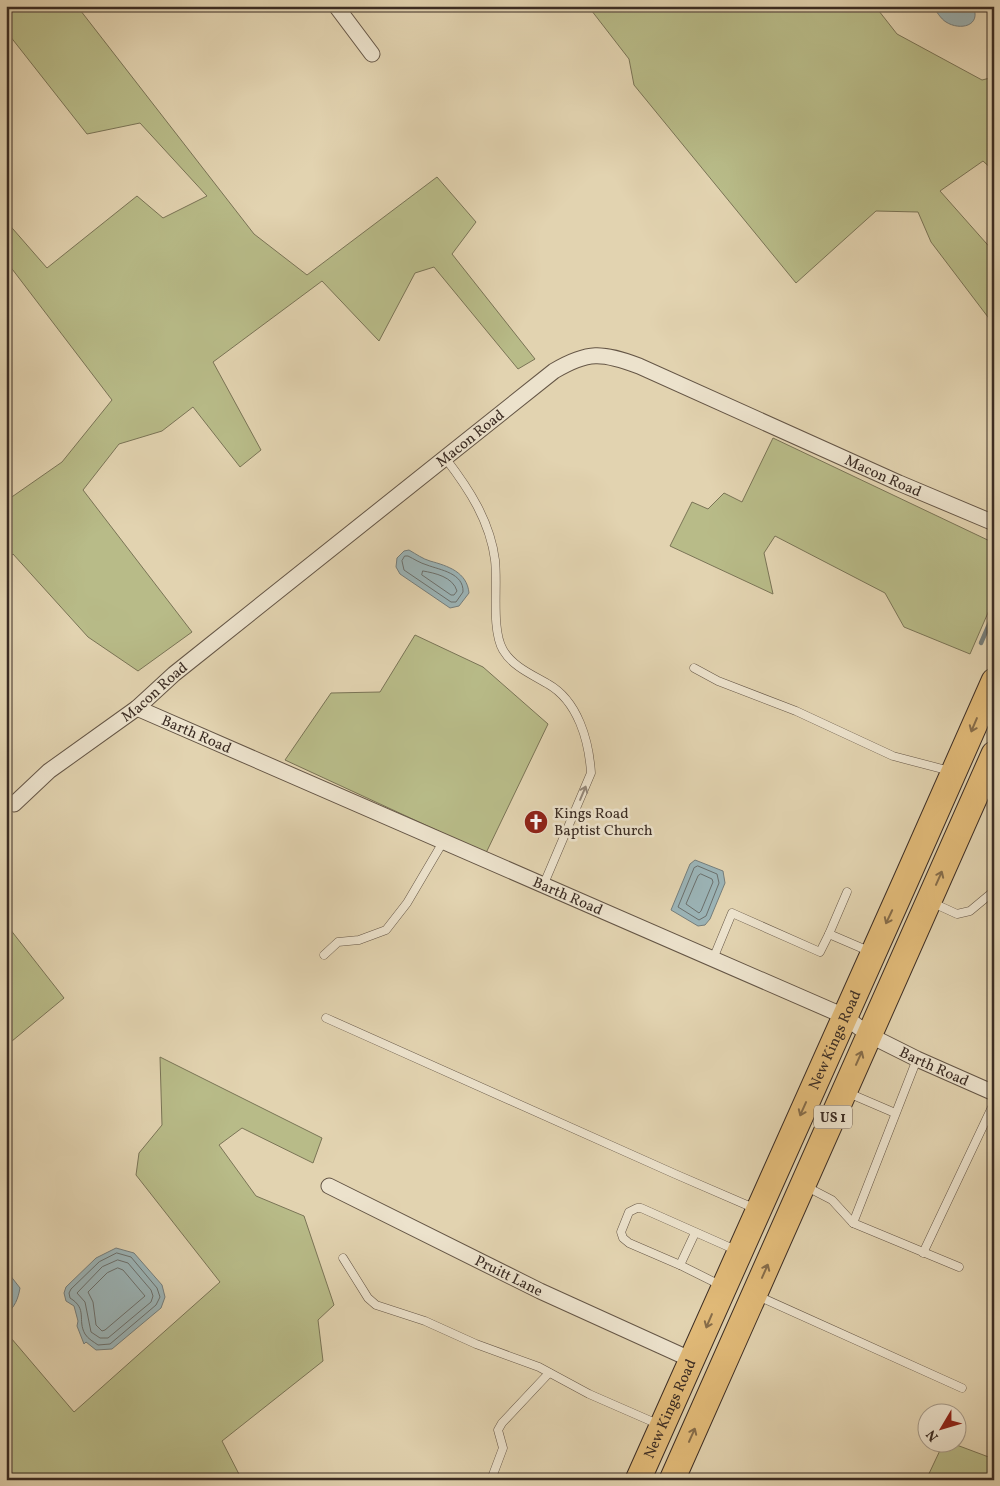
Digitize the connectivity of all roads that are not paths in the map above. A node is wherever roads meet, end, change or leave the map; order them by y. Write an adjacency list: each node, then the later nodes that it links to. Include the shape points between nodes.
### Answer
1 (336, 6): 2 (street)
2 (372, 54)
3 (446, 459): 4 (street, Macon Road, via 554,371 591,355 604,355 639,366); 7 (street, Macon Road, via 174,674); 12 (lane, one-way to 3, via 592,773 586,739 565,698 551,685 512,661 504,651 498,637 495,560 490,536 468,487)
4 (994, 523)
5 (694, 668): 9 (lane, via 893,756)
6 (994, 680): 9 (highway, New Kings Road / US 1, one-way to 9)
7 (137, 708): 10 (street, Macon Road, via 49,771); 11 (street, Barth Road)
8 (994, 754): 15 (highway, New Kings Road / US 1, one-way to 8)
9 (954, 772): 17 (highway, New Kings Road / US 1, one-way to 17)
10 (14, 804)
11 (443, 842): 12 (street, Barth Road); 18 (lane, via 407,903 386,930 359,940 338,942)
12 (543, 886): 19 (street, Barth Road)
13 (994, 891): 15 (lane, via 970,911 958,914)
14 (847, 892): 16 (lane)
15 (929, 901): 22 (highway, New Kings Road / US 1)
16 (829, 934): 17 (lane); 19 (lane, via 820,952 732,913)
17 (872, 952): 20 (highway, New Kings Road / US 1)
18 (324, 955)
19 (713, 959): 20 (street, Barth Road)
20 (844, 1016): 22 (street, Barth Road); 30 (highway, New Kings Road / US 1, one-way to 30)
21 (326, 1018): 30 (lane)
22 (869, 1035): 23 (street, Barth Road); 24 (highway, New Kings Road / US 1, one-way to 22)
23 (917, 1059): 25 (street, Barth Road); 27 (lane)
24 (844, 1091): 27 (lane); 29 (highway, New Kings Road / US 1)
25 (994, 1093)
26 (994, 1103): 34 (lane)
27 (896, 1113): 31 (lane)
28 (329, 1186): 40 (street, Pruitt Lane, via 540,1291)
29 (802, 1186): 31 (lane, via 832,1200); 39 (highway, New Kings Road / US 1, one-way to 29)
30 (758, 1209): 33 (highway, New Kings Road / US 1)
31 (853, 1224): 34 (lane)
32 (695, 1233): 33 (lane); 36 (lane); 36 (lane, via 641,1208 629,1212 621,1232 623,1238)
33 (739, 1251): 38 (highway, New Kings Road / US 1)
34 (923, 1253): 37 (lane)
35 (343, 1258): 41 (lane, via 368,1298 376,1305 425,1320)
36 (680, 1265): 38 (lane)
37 (959, 1267)
38 (724, 1287): 40 (highway, New Kings Road / US 1, one-way to 40)
39 (754, 1294): 42 (lane); 46 (highway, New Kings Road / US 1, one-way to 39)
40 (692, 1360): 43 (highway, New Kings Road / US 1)
41 (550, 1373): 43 (lane); 44 (lane, via 498,1430 503,1448)
42 (962, 1388)
43 (662, 1426): 45 (highway, New Kings Road / US 1)
44 (491, 1480)
45 (638, 1480)
46 (672, 1480)

